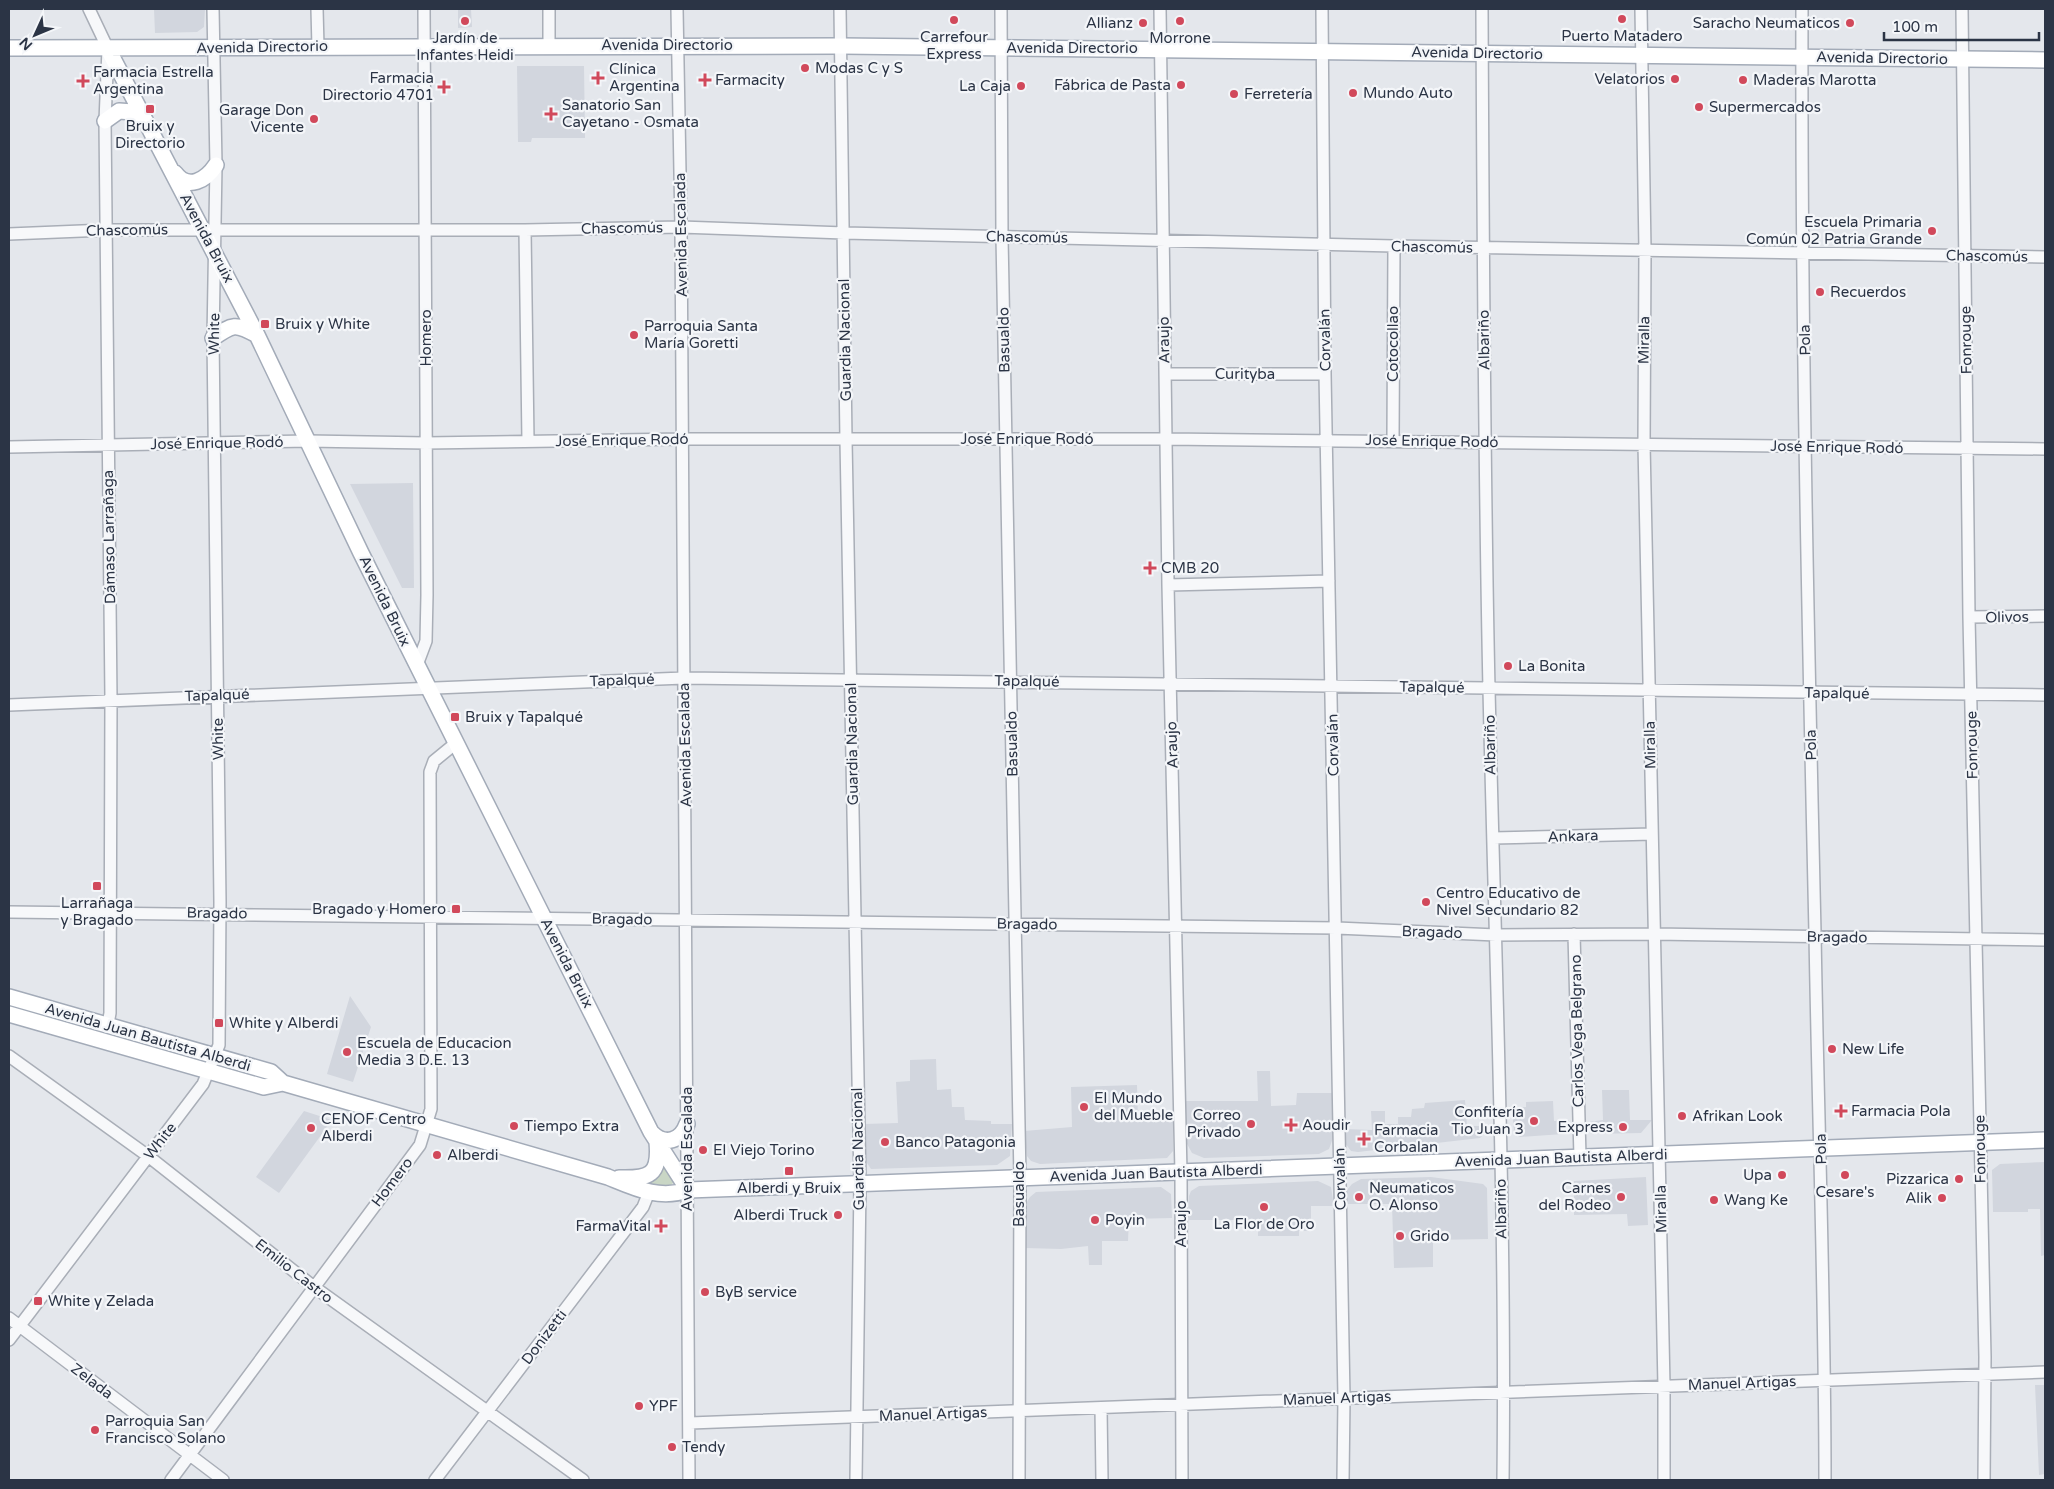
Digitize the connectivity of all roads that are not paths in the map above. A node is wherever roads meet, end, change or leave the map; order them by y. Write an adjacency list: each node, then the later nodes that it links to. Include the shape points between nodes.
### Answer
1 (89, 9): 22 (street, Avenida Bruix)
2 (213, 9): 23 (street)
3 (317, 9): 19 (street)
4 (424, 9): 16 (street, Homero)
5 (549, 9): 15 (street)
6 (678, 9): 17 (street, Avenida Escalada)
7 (840, 9): 18 (street, Guardia Nacional)
8 (1001, 9): 21 (street, Basualdo)
9 (1160, 9): 24 (street, Araujo)
10 (1322, 9): 25 (street, Corvalán)
11 (1482, 9): 26 (street, Albariño)
12 (1641, 9): 27 (street, Miralla)
13 (1802, 9): 28 (street, Pola)
14 (1962, 9): 29 (street, Fonrouge)
15 (549, 45): 16 (main road, Avenida Directorio); 17 (main road, Avenida Directorio)
16 (424, 46): 19 (main road, Avenida Directorio); 36 (street, Homero)
17 (678, 46): 18 (main road, Avenida Directorio); 35 (street, Avenida Escalada)
18 (841, 46): 21 (main road, Avenida Directorio); 40 (street, Guardia Nacional)
19 (318, 47): 23 (main road, Avenida Directorio)
20 (9, 48): 22 (main road, Avenida Directorio)
21 (1001, 48): 24 (main road, Avenida Directorio); 42 (street, Basualdo)
22 (108, 49): 23 (main road, Avenida Directorio); 31 (main road, Avenida Bruix); 32 (street, Dámaso Larrañaga)
23 (214, 49): 33 (street)
24 (1161, 49): 25 (main road, Avenida Directorio); 43 (street, Araujo)
25 (1322, 50): 26 (main road, Avenida Directorio); 44 (street, Corvalán)
26 (1482, 53): 27 (main road, Avenida Directorio); 46 (street, Albariño)
27 (1642, 55): 28 (main road, Avenida Directorio); 47 (street, Miralla)
28 (1802, 57): 29 (main road, Avenida Directorio); 49 (street, Pola)
29 (1962, 59): 30 (main road, Avenida Directorio); 50 (street, Fonrouge)
30 (2045, 60)
31 (143, 118): 32 (main road, via 133,112 119,111); 34 (main road, Avenida Bruix)
32 (105, 121): 37 (street, Dámaso Larrañaga)
33 (216, 166): 34 (main road, via 210,175 195,183 178,178); 38 (street)
34 (171, 168): 38 (main road, Avenida Bruix)
35 (681, 227): 39 (street, Chascomús); 40 (street, Chascomús); 56 (street, Avenida Escalada)
36 (425, 228): 38 (street, Chascomús); 39 (street, Chascomús); 65 (street, Homero)
37 (106, 230): 38 (street, Chascomús); 41 (street, Chascomús); 68 (street, Dámaso Larrañaga)
38 (210, 230): 48 (main road, Avenida Bruix)
39 (526, 230): 63 (street)
40 (844, 233): 42 (street, Chascomús); 60 (street, Guardia Nacional)
41 (9, 234)
42 (1002, 237): 43 (street, Chascomús); 57 (street, Basualdo)
43 (1162, 241): 44 (street, Chascomús); 54 (street, Araujo)
44 (1323, 244): 45 (street, Chascomús); 55 (street, Corvalán)
45 (1394, 246): 46 (street, Chascomús); 62 (street, Cotocollao)
46 (1482, 247): 47 (street, Chascomús); 64 (street, Albariño)
47 (1645, 250): 49 (street, Chascomús); 67 (street, Miralla)
48 (215, 252): 52 (main road, Avenida Bruix); 53 (street, White)
49 (1803, 252): 50 (street, Chascomús); 70 (street, Pola)
50 (1964, 256): 51 (street, Chascomús); 71 (street, Fonrouge)
51 (2045, 257)
52 (257, 334): 53 (main road, via 237,326 228,327); 59 (main road, Avenida Bruix)
53 (213, 338): 66 (street, White)
54 (1165, 374): 55 (street, Curityba); 58 (street, Araujo)
55 (1325, 374): 61 (street, Corvalán)
56 (682, 439): 60 (street, José Enrique Rodó); 63 (street, José Enrique Rodó); 78 (street, Avenida Escalada)
57 (1007, 439): 58 (street, José Enrique Rodó); 60 (street, José Enrique Rodó); 80 (street, Basualdo)
58 (1167, 439): 61 (street, José Enrique Rodó); 74 (street, Araujo)
59 (308, 440): 65 (street, José Enrique Rodó); 66 (street, José Enrique Rodó); 77 (main road, Avenida Bruix)
60 (846, 440): 79 (street, Guardia Nacional)
61 (1326, 440): 62 (street, José Enrique Rodó); 73 (street, Corvalán)
62 (1393, 441): 64 (street, José Enrique Rodó)
63 (528, 442): 65 (street, José Enrique Rodó)
64 (1485, 442): 67 (street, José Enrique Rodó); 84 (street, Albariño)
65 (426, 443): 77 (street, Homero, via 426,641)
66 (214, 444): 68 (street, José Enrique Rodó); 89 (street, White)
67 (1644, 444): 70 (street, José Enrique Rodó); 85 (street, Miralla)
68 (108, 445): 69 (street, José Enrique Rodó); 90 (street, Dámaso Larrañaga)
69 (9, 446)
70 (1806, 447): 71 (street, José Enrique Rodó); 86 (street, Pola)
71 (1967, 448): 72 (street, José Enrique Rodó); 76 (street, Fonrouge)
72 (2045, 450)
73 (1329, 581): 74 (street); 82 (street, Corvalán)
74 (1168, 585): 81 (street, Araujo)
75 (2045, 616): 76 (street, Olivos)
76 (1969, 618): 87 (street, Fonrouge)
77 (417, 665): 83 (main road, Avenida Bruix)
78 (684, 678): 79 (street, Tapalqué); 83 (street, Tapalqué); 100 (street, Avenida Escalada)
79 (851, 680): 80 (street, Tapalqué); 101 (street, Guardia Nacional)
80 (1011, 680): 81 (street, Tapalqué); 102 (street, Basualdo)
81 (1170, 683): 82 (street, Tapalqué); 103 (street, Araujo)
82 (1331, 685): 84 (street, Tapalqué); 104 (street, Corvalán)
83 (428, 688): 89 (street, Tapalqué); 92 (main road, Avenida Bruix)
84 (1489, 688): 85 (street, Tapalqué); 94 (street, Albariño)
85 (1649, 691): 86 (street, Tapalqué); 93 (street, Miralla)
86 (1810, 693): 87 (street, Tapalqué); 108 (street, Pola)
87 (1971, 695): 88 (street, Tapalqué); 109 (street, Fonrouge)
88 (2045, 695)
89 (218, 696): 90 (street, Tapalqué); 97 (street, White)
90 (111, 699): 91 (street, Tapalqué); 96 (street, Dámaso Larrañaga)
91 (9, 704)
92 (456, 743): 98 (street, Homero, via 434,761 430,772); 99 (main road, Avenida Bruix)
93 (1652, 834): 94 (street, Ankara); 106 (street, Miralla)
94 (1493, 838): 107 (street, Albariño)
95 (9, 912): 96 (street, Bragado)
96 (110, 912): 97 (street, Bragado); 113 (street, Dámaso Larrañaga)
97 (220, 914): 98 (street, Bragado); 115 (street, White, via 219,1045)
98 (431, 915): 99 (street, Bragado); 119 (street, Homero, via 431,1109)
99 (544, 917): 100 (street, Bragado); 120 (main road, Avenida Bruix)
100 (686, 920): 101 (street, Bragado); 118 (street, Avenida Escalada)
101 (854, 923): 102 (street, Bragado); 132 (street, Guardia Nacional)
102 (1016, 924): 103 (street, Bragado); 131 (street, Basualdo)
103 (1177, 927): 104 (street, Bragado); 129 (street, Araujo)
104 (1336, 928): 107 (street, Bragado); 128 (street, Corvalán)
105 (1574, 934): 106 (street, Bragado); 107 (street, Bragado); 126 (street, Carlos Vega Belgrano)
106 (1655, 934): 108 (street, Bragado); 124 (street, Miralla)
107 (1496, 935): 127 (street, Albariño)
108 (1815, 937): 109 (street, Bragado); 123 (street, Pola)
109 (1976, 939): 110 (street, Bragado); 122 (street, Fonrouge)
110 (2045, 940)
111 (9, 997): 113 (main road, Avenida Juan Bautista Alberdi)
112 (9, 1014): 116 (main road, Avenida Juan Bautista Alberdi)
113 (108, 1024): 115 (main road, Avenida Juan Bautista Alberdi)
114 (9, 1056): 125 (street, Emilio Castro)
115 (214, 1056): 116 (street, White); 117 (main road, Avenida Juan Bautista Alberdi, via 271,1072)
116 (208, 1072): 117 (main road, Avenida Juan Bautista Alberdi, via 264,1087); 125 (street, White, via 203,1084)
117 (284, 1084): 119 (main road, Avenida Juan Bautista Alberdi)
118 (688, 1124): 120 (main road, via 679,1138 664,1141); 133 (street, Avenida Escalada)
119 (428, 1125): 130 (main road, Avenida Juan Bautista Alberdi); 135 (street, Homero, via 420,1145)
120 (654, 1137): 130 (main road, via 658,1162 650,1175); 133 (main road, Avenida Bruix)
121 (2045, 1140): 122 (main road, Avenida Juan Bautista Alberdi)
122 (1980, 1142): 123 (main road, Avenida Juan Bautista Alberdi); 140 (street, Fonrouge)
123 (1821, 1149): 124 (main road, Avenida Juan Bautista Alberdi); 141 (street, Pola)
124 (1660, 1155): 126 (main road, Avenida Juan Bautista Alberdi); 142 (street, Miralla)
125 (148, 1156): 135 (street, Emilio Castro); 137 (street, White)
126 (1580, 1157): 127 (main road, Avenida Juan Bautista Alberdi)
127 (1500, 1161): 128 (main road, Avenida Juan Bautista Alberdi); 143 (street, Albariño)
128 (1340, 1166): 129 (main road, Avenida Juan Bautista Alberdi); 144 (street, Corvalán)
129 (1181, 1172): 131 (main road, Avenida Juan Bautista Alberdi); 145 (street, Araujo)
130 (608, 1177): 134 (main road, Avenida Juan Bautista Alberdi)
131 (1020, 1178): 132 (main road, Avenida Juan Bautista Alberdi); 147 (street, Basualdo)
132 (860, 1184): 133 (main road, Avenida Juan Bautista Alberdi); 149 (street, Guardia Nacional)
133 (688, 1190): 134 (main road, Avenida Juan Bautista Alberdi, via 671,1195); 150 (street, Avenida Escalada)
134 (649, 1192): 148 (street, Donizetti, via 643,1207)
135 (314, 1287): 148 (street, Emilio Castro); 151 (street, Homero)
136 (9, 1318): 137 (street, Zelada)
137 (19, 1326): 138 (street, White); 151 (street, Zelada)
138 (9, 1340)
139 (2045, 1372): 140 (street, Manuel Artigas)
140 (1985, 1375): 141 (street, Manuel Artigas); 165 (street, Fonrouge)
141 (1825, 1380): 142 (street, Manuel Artigas); 164 (street, Pola)
142 (1664, 1386): 143 (street, Manuel Artigas); 163 (street, Miralla)
143 (1504, 1392): 144 (street, Manuel Artigas); 162 (street, Albariño)
144 (1344, 1398): 145 (street, Manuel Artigas); 161 (street, Corvalán)
145 (1183, 1404): 146 (street, Manuel Artigas); 160 (street, Araujo)
146 (1101, 1408): 147 (street, Manuel Artigas); 159 (street)
147 (1019, 1410): 149 (street, Manuel Artigas); 158 (street, Basualdo)
148 (487, 1411): 155 (street, Donizetti); 156 (street, Emilio Castro)
149 (857, 1417): 150 (street, Manuel Artigas); 157 (street, Guardia Nacional)
150 (690, 1423): 152 (street, Avenida Escalada)
151 (190, 1456): 153 (street, Homero); 154 (street, Zelada)
152 (688, 1478)
153 (171, 1480)
154 (223, 1480)
155 (435, 1480)
156 (584, 1480)
157 (856, 1480)
158 (1019, 1480)
159 (1102, 1480)
160 (1182, 1480)
161 (1343, 1480)
162 (1503, 1480)
163 (1664, 1480)
164 (1824, 1480)
165 (1984, 1480)

